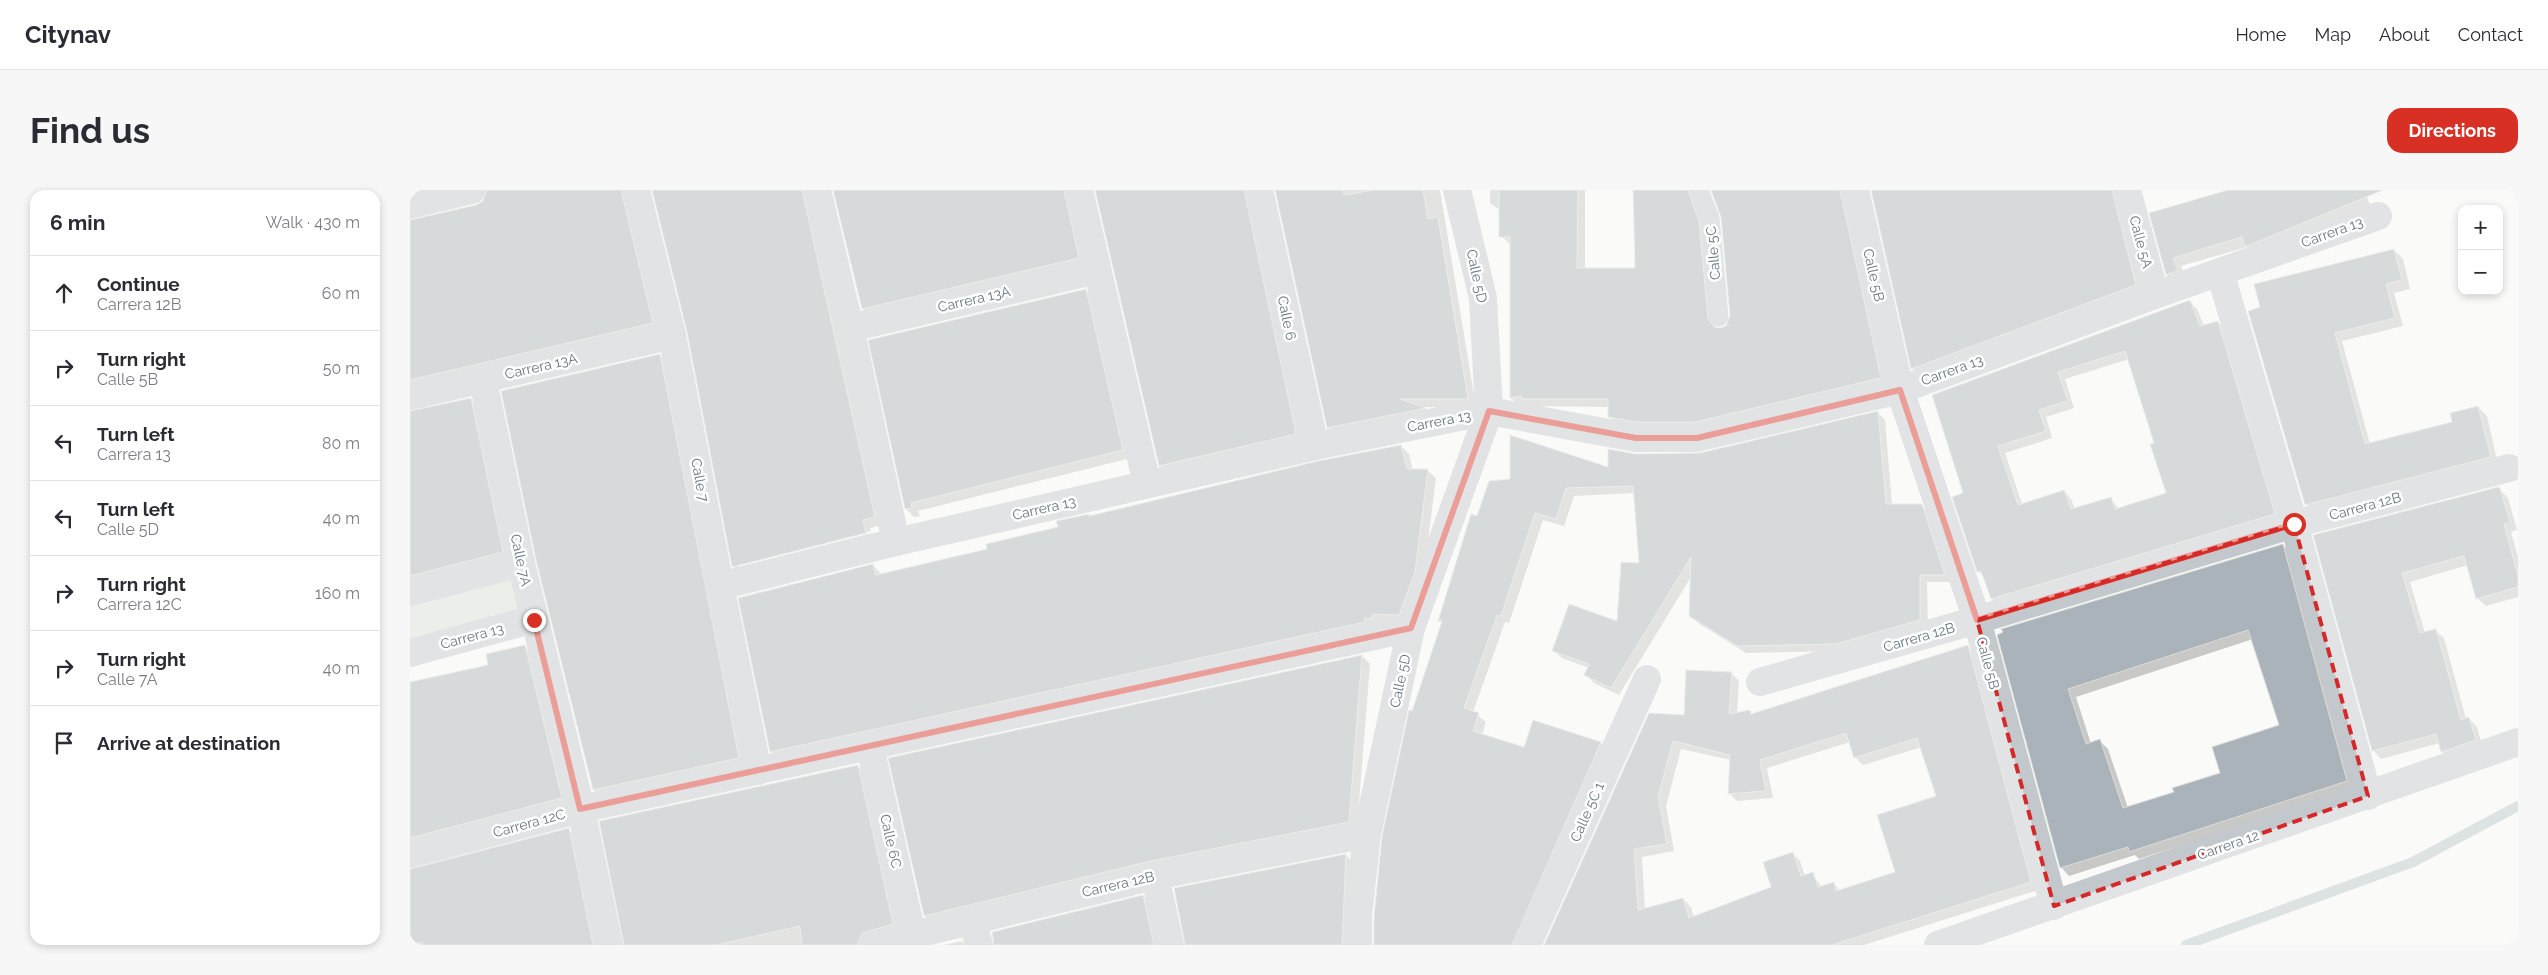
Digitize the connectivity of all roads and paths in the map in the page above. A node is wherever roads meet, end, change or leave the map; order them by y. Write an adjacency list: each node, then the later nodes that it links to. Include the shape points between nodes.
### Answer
1 (472, 190): 10 (street)
2 (636, 190): 18 (street, Calle 7)
3 (817, 190): 17 (street)
4 (1078, 190): 13 (street)
5 (1259, 190): 23 (street, Calle 6)
6 (1458, 190): 22 (street, Calle 5D, via 1483,298)
7 (1699, 190): 16 (lane, Calle 5C, via 1710,218)
8 (1855, 190): 20 (street, Calle 5B)
9 (2127, 190): 15 (street, Calle 5A)
10 (445, 193): 11 (street)
11 (410, 205)
12 (2378, 216): 14 (street, Carrera 13)
13 (1097, 270): 17 (street, Carrera 13A); 25 (street)
14 (2220, 272): 15 (street, Carrera 13); 26 (street)
15 (2154, 295): 20 (street, Carrera 13)
16 (1719, 317)
17 (850, 328): 27 (street)
18 (672, 335): 19 (street, Carrera 13A); 29 (street, Calle 7)
19 (483, 380): 21 (street, Carrera 13A); 28 (street, Calle 7A)
20 (1900, 390): 22 (street, Carrera 13, via 1697,438 1636,438); 32 (street, Calle 5B)
21 (410, 396)
22 (1489, 411): 23 (street, Carrera 13); 33 (street, Calle 5D)
23 (1315, 446): 25 (street, Carrera 13)
24 (2510, 468): 26 (street, Carrera 12B)
25 (1147, 484): 27 (street, Carrera 13)
26 (2294, 524): 32 (street, Carrera 12B); 40 (street)
27 (896, 542): 29 (street, Carrera 13)
28 (521, 563): 30 (street); 31 (street, Calle 7A)
29 (720, 586): 39 (street, Calle 7)
30 (410, 592)
31 (534, 620): 34 (street, Carrera 13); 41 (street, Calle 7A)
32 (1977, 620): 36 (street, Carrera 12B); 45 (street, Calle 5B)
33 (1411, 628): 38 (street, Carrera 12C); 42 (street, Calle 5D)
34 (410, 653)
35 (1646, 680): 53 (street, Calle 5C 1)
36 (1760, 682)
37 (2518, 742): 40 (street, Carrera 12)
38 (870, 747): 39 (street, Carrera 12C); 47 (street, Calle 6C)
39 (758, 771): 41 (street, Carrera 12C)
40 (2368, 796): 45 (street, Carrera 12)
41 (580, 809): 43 (street, Carrera 12C); 48 (street, Calle 7A)
42 (1367, 834): 44 (street, Carrera 12B); 52 (street, Calle 5D)
43 (410, 854)
44 (1155, 876): 46 (street, Carrera 12B); 51 (street)
45 (2054, 906): 54 (street, Carrera 12)
46 (972, 919): 47 (street, Carrera 12B); 50 (street)
47 (912, 935): 49 (street, Carrera 12B)
48 (609, 945)
49 (872, 945)
50 (978, 945)
51 (1170, 945)
52 (1358, 945)
53 (1527, 945)
54 (1938, 945)

